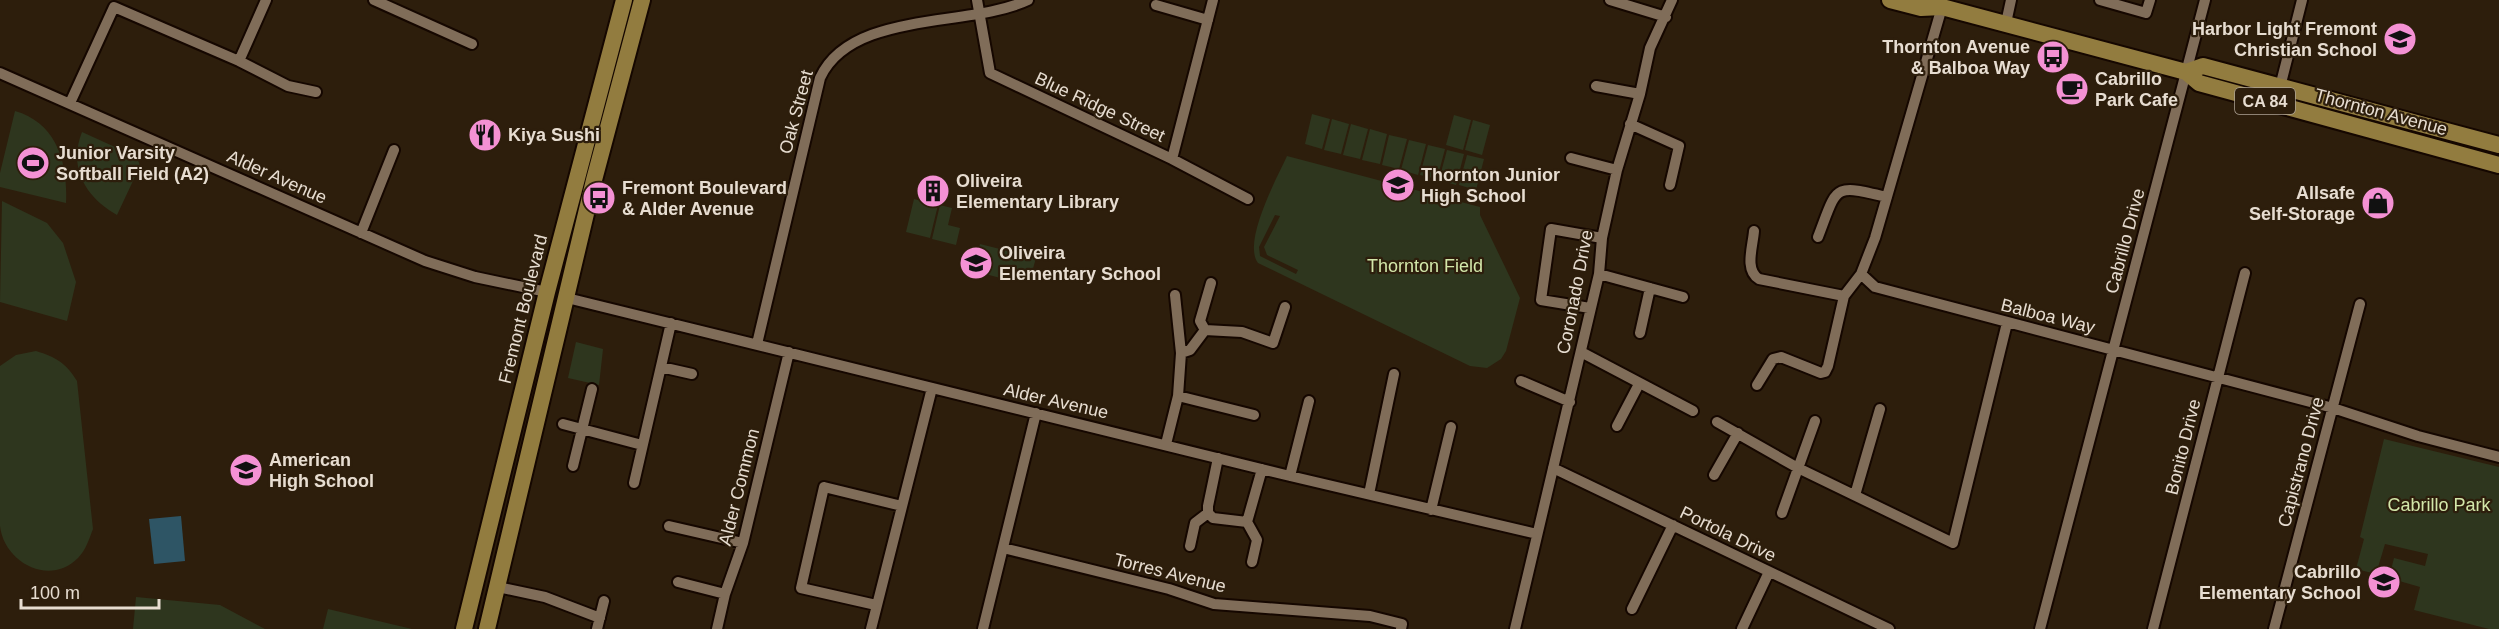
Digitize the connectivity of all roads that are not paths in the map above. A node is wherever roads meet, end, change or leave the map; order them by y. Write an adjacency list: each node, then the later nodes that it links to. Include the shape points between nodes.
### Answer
1 (266, 0): 23 (street)
2 (374, 0): 22 (street)
3 (624, 0): 52 (main road, Fremont Boulevard)
4 (642, 0): 56 (main road)
5 (977, 0): 18 (street)
6 (1028, 0): 18 (street, Oak Street, via 1009,9)
7 (1213, 0): 20 (street)
8 (1610, 0): 19 (street)
9 (1672, 0): 19 (street, Coronado Drive)
10 (1890, 0): 16 (main road, Thornton Avenue / CA 84, via 1921,8)
11 (2011, 0): 21 (street)
12 (2100, 0): 13 (street, via 2146,13)
13 (2150, 0)
14 (2205, 0): 24 (street, Cabrillo Drive)
15 (2302, 0): 27 (street)
16 (1938, 4): 21 (main road, Thornton Avenue / CA 84); 41 (street)
17 (1156, 5): 20 (street)
18 (979, 14): 37 (street, Blue Ridge Street, via 990,72); 64 (street, Oak Street, via 893,28 834,55 826,64)
19 (1666, 17): 29 (street, Coronado Drive, via 1650,48)
20 (1208, 20): 37 (street)
21 (2006, 23): 24 (main road, Thornton Avenue / CA 84)
22 (472, 44)
23 (239, 61): 28 (street, via 288,86); 30 (street, via 114,7)
24 (2186, 72): 27 (main road, Thornton Avenue / CA 84, via 2202,66); 33 (main road, Thornton Avenue / CA 84, via 2199,83); 65 (street, Cabrillo Drive)
25 (0, 73): 30 (street, Alder Avenue)
26 (1596, 87): 29 (street)
27 (2280, 87): 32 (main road, Thornton Avenue / CA 84)
28 (316, 92)
29 (1640, 94): 31 (street, Coronado Drive)
30 (70, 103): 44 (street, Alder Avenue)
31 (1630, 124): 39 (street, Coronado Drive); 40 (street, via 1679,146)
32 (2455, 134): 33 (main road, via 2450,140); 34 (main road, Thornton Avenue / CA 84)
33 (2427, 145): 38 (main road, Thornton Avenue / CA 84)
34 (2499, 145)
35 (394, 150): 44 (street)
36 (1571, 158): 39 (street)
37 (1172, 159): 42 (street, Blue Ridge Street)
38 (2499, 165)
39 (1617, 170): 46 (street, Coronado Drive)
40 (1670, 185)
41 (1887, 197): 45 (street, via 1848,188 1840,191 1832,199); 49 (street)
42 (1248, 199)
43 (1755, 231): 54 (street, via 1750,269 1753,275)
44 (361, 233): 52 (street, Alder Avenue, via 441,267)
45 (1818, 237)
46 (1602, 238): 48 (street, Coronado Drive); 59 (street, via 1551,230 1541,300)
47 (2245, 273): 72 (street, Bonito Drive)
48 (1599, 274): 51 (street); 59 (street, Coronado Drive)
49 (1861, 274): 54 (street); 61 (street, Balboa Way, via 1875,287)
50 (1210, 283): 62 (street, via 1200,321)
51 (1650, 288): 55 (street); 63 (street)
52 (547, 292): 127 (main road, Fremont Boulevard)
53 (1175, 295): 68 (street)
54 (1844, 296): 75 (street, via 1825,372 1781,357 1773,359)
55 (1683, 297)
56 (567, 298): 60 (street, Alder Avenue); 120 (main road)
57 (2360, 304): 81 (street, Capistrano Drive)
58 (1284, 307): 62 (street, via 1273,343 1242,332)
59 (1590, 308): 67 (street, Coronado Drive)
60 (671, 323): 64 (street, Alder Avenue); 69 (street)
61 (2007, 323): 65 (street, Balboa Way); 105 (street, via 1953,543)
62 (1205, 330): 68 (street, via 1190,350)
63 (1640, 333)
64 (757, 344): 66 (street, Alder Avenue)
65 (2113, 349): 72 (street, Balboa Way); 135 (street, Cabrillo Drive)
66 (789, 352): 76 (street, Alder Avenue); 114 (street, Alder Common)
67 (1581, 352): 74 (street); 80 (street, Coronado Drive)
68 (1181, 353): 78 (street)
69 (661, 367): 70 (street); 94 (street)
70 (692, 374)
71 (1394, 374): 104 (street)
72 (2218, 378): 81 (street, Balboa Way); 136 (street, Bonito Drive)
73 (1521, 381): 80 (street)
74 (1639, 384): 83 (street); 89 (street)
75 (1757, 385)
76 (932, 388): 84 (street, Alder Avenue); 106 (street)
77 (592, 389): 91 (street)
78 (1178, 396): 85 (street); 93 (street)
79 (1309, 401): 102 (street)
80 (1570, 402): 98 (street, Coronado Drive)
81 (2333, 408): 95 (street, Balboa Way); 137 (street, Capistrano Drive)
82 (1880, 409): 105 (street)
83 (1693, 411)
84 (1036, 413): 93 (street, Alder Avenue); 116 (street)
85 (1254, 415)
86 (1815, 421): 99 (street)
87 (1717, 422): 92 (street)
88 (563, 424): 91 (street)
89 (1617, 426)
90 (1451, 427): 107 (street)
91 (582, 429): 94 (street); 97 (street)
92 (1738, 433): 99 (street); 101 (street)
93 (1166, 444): 96 (street, Alder Avenue)
94 (642, 445): 103 (street)
95 (2499, 457)
96 (1218, 458): 100 (street, Alder Avenue); 108 (street)
97 (573, 466)
98 (1553, 468): 111 (street, Portola Drive); 113 (street, Coronado Drive)
99 (1798, 468): 105 (street); 109 (street)
100 (1262, 469): 102 (street, Alder Avenue); 110 (street)
101 (1714, 475)
102 (1290, 476): 104 (street, Alder Avenue)
103 (633, 483)
104 (1369, 494): 107 (street, Alder Avenue)
105 (1855, 495)
106 (902, 506): 123 (street); 123 (street, via 824,487 801,588)
107 (1431, 510): 113 (street, Alder Avenue)
108 (1208, 513): 110 (street, via 1213,518); 115 (street, via 1195,523)
109 (1782, 513)
110 (1247, 522): 117 (street, via 1257,540)
111 (1673, 525): 118 (street, Portola Drive); 124 (street)
112 (669, 526): 114 (street)
113 (1537, 534): 132 (street, Coronado Drive)
114 (743, 543): 121 (street, Alder Common)
115 (1190, 546)
116 (1003, 548): 126 (street, Torres Avenue, via 1214,604 1370,616); 131 (street)
117 (1252, 562)
118 (1769, 572): 133 (street); 134 (street, Portola Drive)
119 (678, 582): 121 (street)
120 (498, 587): 125 (street, via 545,597); 128 (main road)
121 (725, 594): 129 (street, Alder Common)
122 (604, 601): 125 (street)
123 (876, 605): 130 (street)
124 (1632, 609)
125 (599, 623)
126 (1402, 627)
127 (464, 629)
128 (487, 629)
129 (717, 629)
130 (871, 629)
131 (983, 629)
132 (1515, 629)
133 (1742, 629)
134 (1888, 629)
135 (2040, 629)
136 (2153, 629)
137 (2274, 629)

